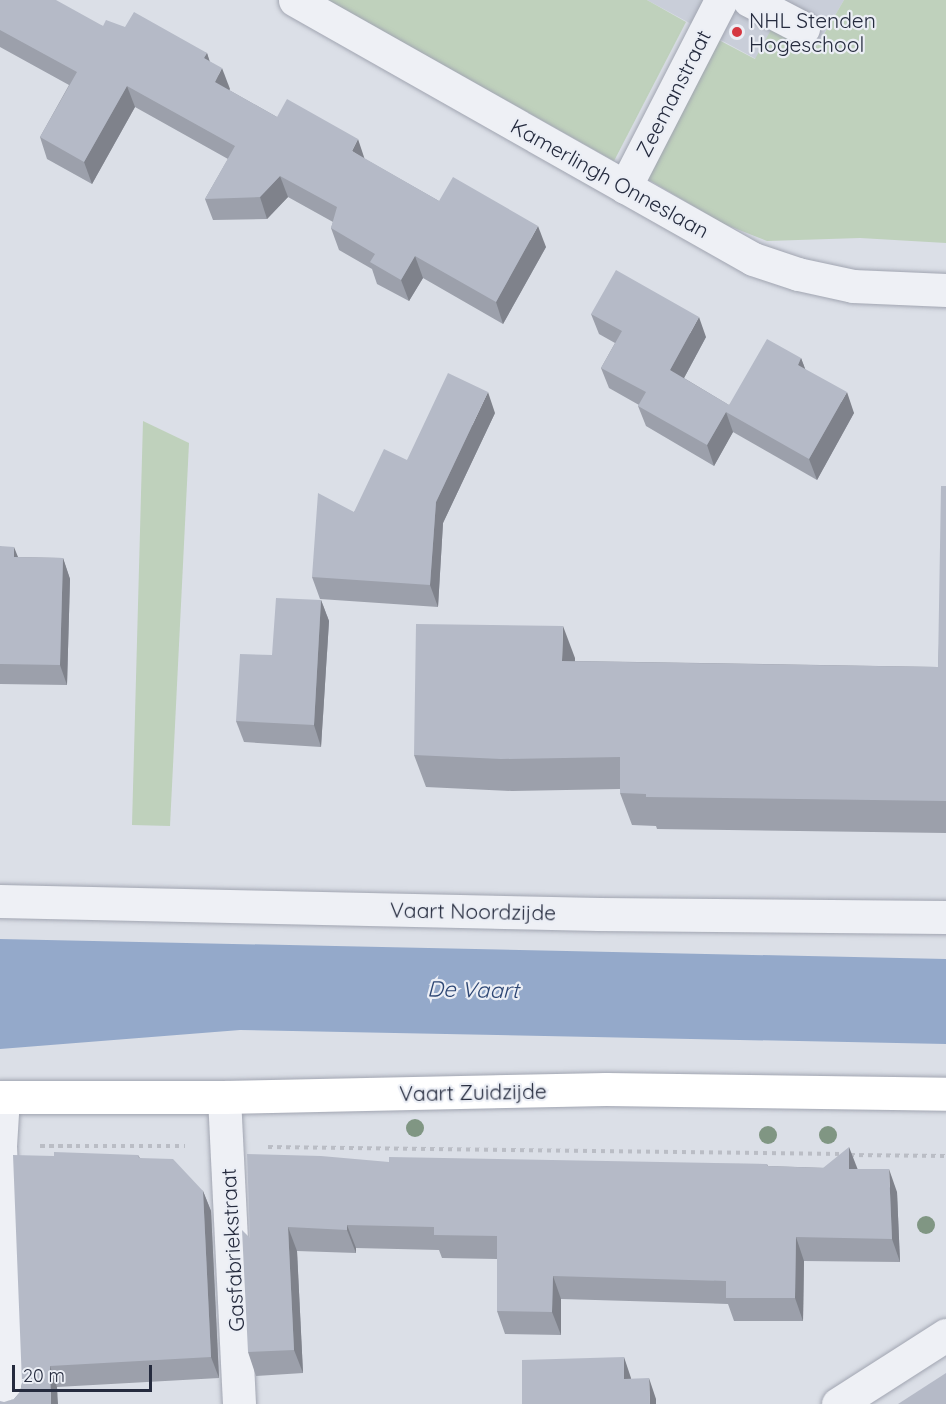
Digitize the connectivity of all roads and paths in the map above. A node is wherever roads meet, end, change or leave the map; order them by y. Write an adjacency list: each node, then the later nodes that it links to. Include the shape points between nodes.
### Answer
1 (295, 0): 5 (street, Kamerlingh Onneslaan)
2 (721, 0): 5 (street, Zeemanstraat)
3 (749, 0): 4 (street)
4 (803, 28)
5 (625, 187): 6 (street, Kamerlingh Onneslaan, via 753,259 798,274 853,286)
6 (946, 290)
7 (0, 902): 8 (street, Vaart Noordzijde)
8 (946, 918)
9 (946, 1094): 11 (main road, Vaart Zuidzijde, via 606,1089)
10 (1, 1097): 11 (main road, Vaart Zuidzijde); 12 (street)
11 (224, 1097): 13 (street, Gasfabriekstraat)
12 (0, 1146): 13 (path); 16 (street)
13 (228, 1147): 14 (path); 17 (street, Gasfabriekstraat)
14 (946, 1156)
15 (946, 1335): 18 (street)
16 (10, 1404)
17 (239, 1404)
18 (838, 1404)

